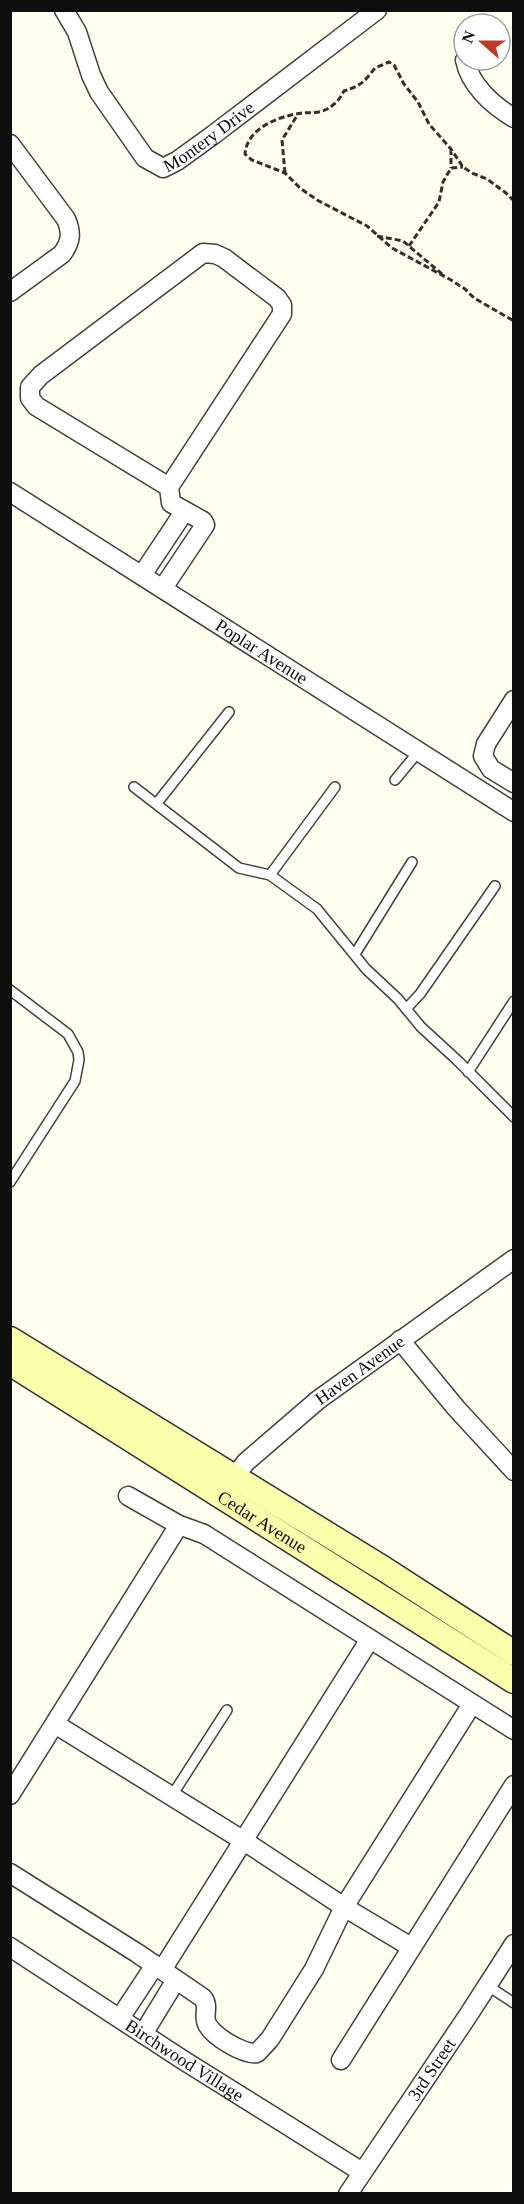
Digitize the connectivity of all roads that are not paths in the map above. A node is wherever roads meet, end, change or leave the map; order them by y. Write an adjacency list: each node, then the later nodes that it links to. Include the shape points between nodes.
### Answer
1 (64, 10): 2 (street, Montery Drive, via 77,32 99,92 145,158 163,168 204,142)
2 (377, 10)
3 (468, 72): 4 (street, via 490,99)
4 (513, 118)
5 (10, 144): 6 (street, via 66,219 71,233 62,254)
6 (10, 292)
7 (169, 488): 7 (street, via 282,314 277,298 224,258 211,253 203,253 30,387 30,398 36,406); 9 (street, via 171,503)
8 (10, 492): 10 (street, Poplar Avenue)
9 (184, 512): 10 (street); 11 (street, via 205,525)
10 (142, 575): 11 (street, Poplar Avenue)
11 (164, 588): 14 (street, Poplar Avenue)
12 (513, 700): 16 (street, via 486,744 483,756 491,769)
13 (229, 712): 19 (lane)
14 (419, 751): 15 (lane); 20 (street, Poplar Avenue)
15 (395, 780)
16 (513, 783)
17 (134, 787): 19 (lane)
18 (335, 787): 22 (lane)
19 (157, 803): 22 (lane, via 239,868)
20 (513, 812)
21 (412, 862): 24 (lane)
22 (270, 874): 24 (lane, via 317,909)
23 (495, 886): 27 (lane)
24 (355, 954): 27 (lane)
25 (10, 990): 30 (lane, via 68,1034 79,1060 75,1081)
26 (513, 1000): 28 (lane)
27 (406, 1009): 28 (lane)
28 (468, 1072): 29 (lane)
29 (513, 1117)
30 (10, 1182)
31 (513, 1259): 33 (street, Haven Avenue)
32 (10, 1339): 36 (main road, Cedar Avenue)
33 (400, 1340): 35 (street); 36 (street, Haven Avenue, via 286,1426)
34 (10, 1363): 38 (main road, Cedar Avenue)
35 (513, 1471)
36 (234, 1476): 38 (street, Haven Avenue); 41 (main road, Cedar Avenue)
37 (128, 1496): 39 (street)
38 (219, 1497): 42 (main road, Cedar Avenue)
39 (179, 1525): 40 (street, via 204,1534); 45 (street)
40 (370, 1639): 43 (street); 50 (street)
41 (513, 1653)
42 (513, 1681)
43 (472, 1704): 46 (street); 52 (street)
44 (227, 1710): 49 (lane)
45 (55, 1724): 48 (street); 49 (street)
46 (513, 1730)
47 (513, 1785): 55 (street)
48 (10, 1795)
49 (171, 1797): 50 (street)
50 (244, 1841): 52 (street); 56 (street)
51 (10, 1873): 56 (street)
52 (344, 1907): 55 (street); 56 (street, via 314,1969 270,2040 257,2053 245,2052 213,2031 206,2022 205,2000)
53 (513, 1944): 57 (street, 3rd Street)
54 (10, 1947): 59 (street, Birchwood Village)
55 (411, 1947): 61 (street)
56 (164, 1972): 59 (street); 60 (street)
57 (488, 1986): 58 (lane); 62 (street, 3rd Street)
58 (513, 2003)
59 (120, 2018): 60 (street, Birchwood Village)
60 (142, 2034): 62 (street, Birchwood Village)
61 (341, 2060)
62 (362, 2172): 63 (street, 3rd Street)
63 (348, 2193)

